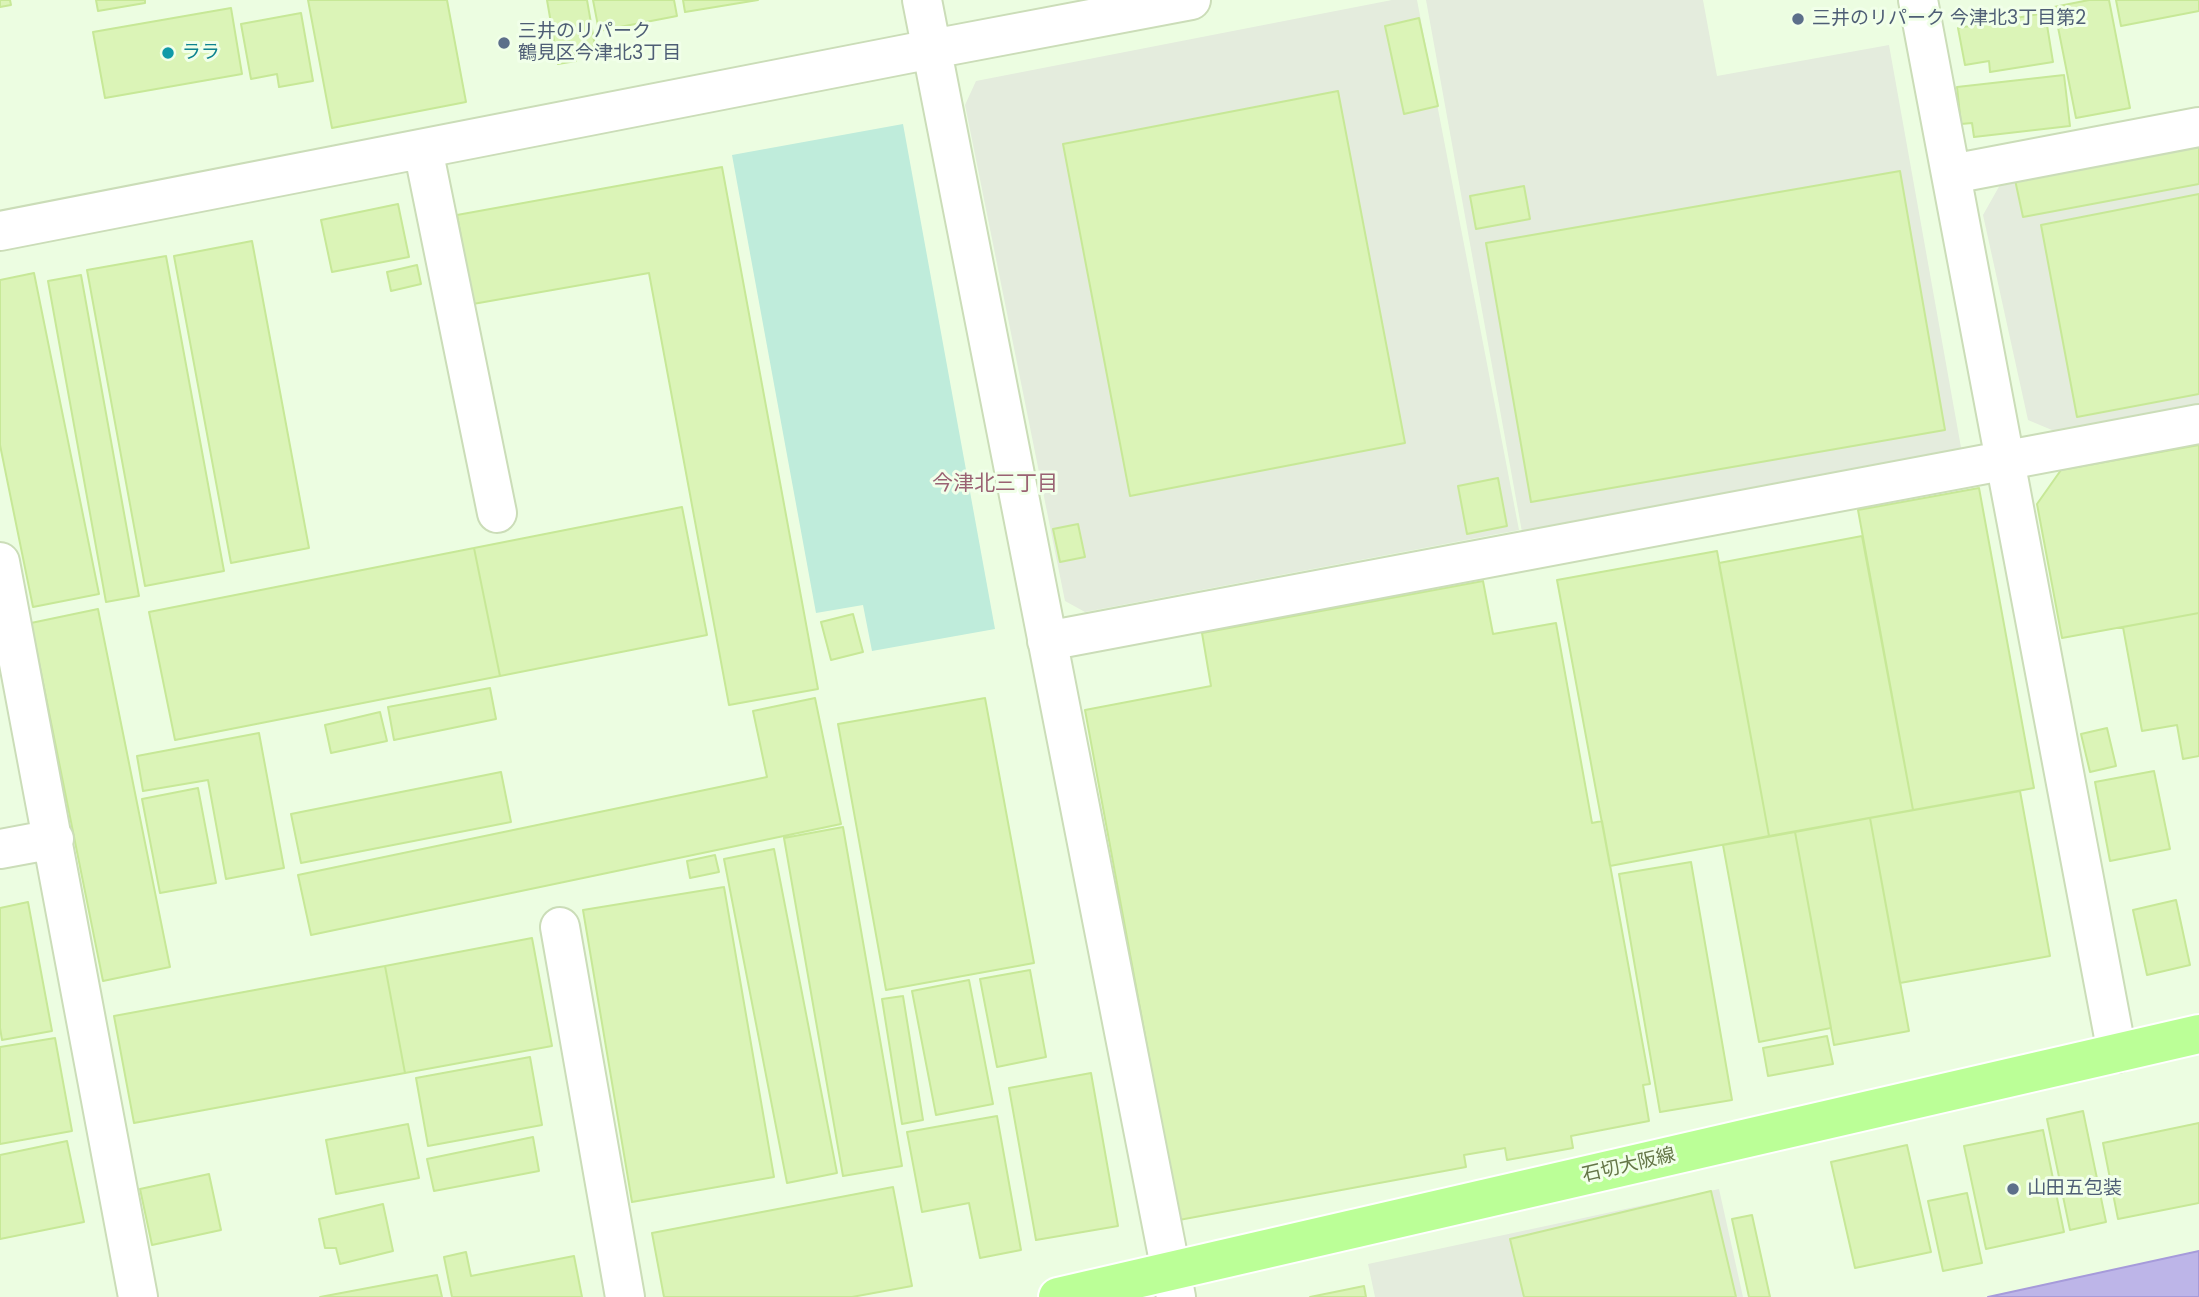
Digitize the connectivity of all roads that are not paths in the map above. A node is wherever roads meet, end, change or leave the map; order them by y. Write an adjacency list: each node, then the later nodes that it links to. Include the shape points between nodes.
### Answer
1 (922, 0): 4 (street)
2 (1191, 0): 4 (street)
3 (1918, 0): 7 (street)
4 (932, 48): 6 (street); 13 (street)
5 (2199, 127): 7 (street)
6 (423, 149): 8 (street); 11 (street)
7 (1952, 174): 10 (street)
8 (0, 232)
9 (2199, 424): 10 (street)
10 (2006, 461): 13 (street); 18 (street)
11 (496, 513)
12 (0, 562): 14 (street)
13 (1047, 642): 19 (street)
14 (54, 839): 15 (street); 20 (street)
15 (0, 849)
16 (560, 927): 21 (street)
17 (2199, 1034): 18 (main road, 石切大阪線)
18 (2117, 1053): 19 (main road, 石切大阪線)
19 (1172, 1284): 22 (main road, 石切大阪線)
20 (138, 1297)
21 (625, 1297)
22 (1058, 1297)

